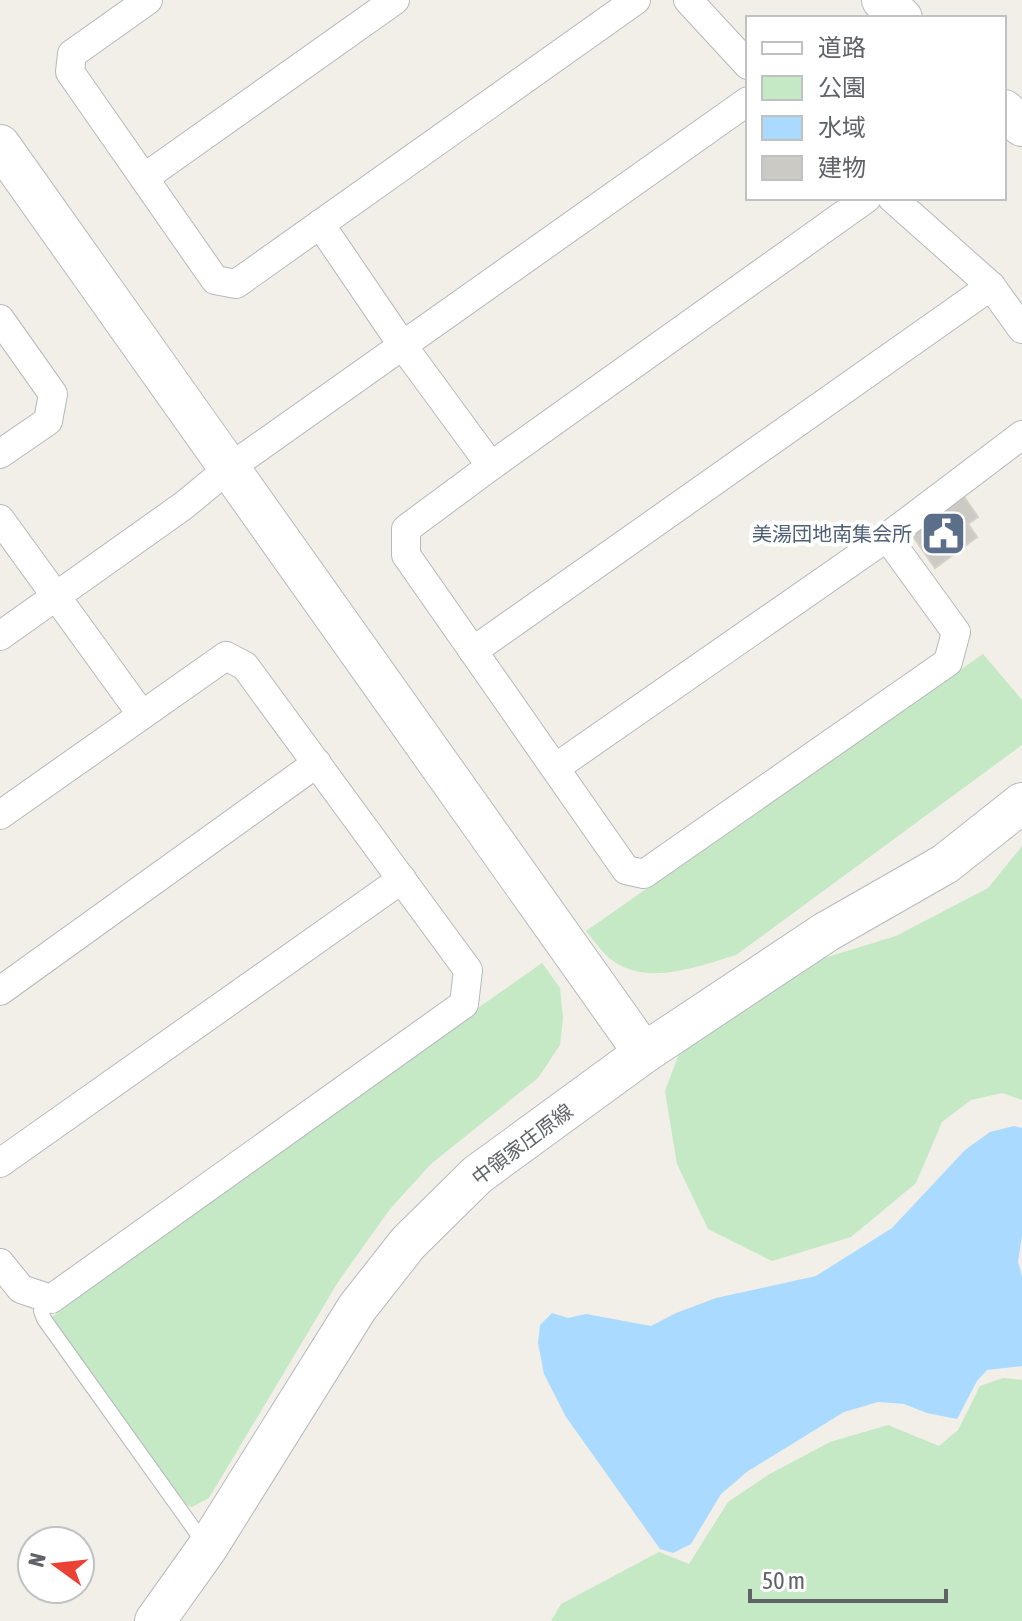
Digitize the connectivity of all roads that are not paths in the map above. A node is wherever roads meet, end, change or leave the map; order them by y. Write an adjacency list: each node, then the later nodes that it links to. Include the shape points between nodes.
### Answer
1 (148, 0): 12 (street, via 72,54 70,72)
2 (395, 0): 12 (street)
3 (636, 0): 15 (street)
4 (688, 0): 7 (street)
5 (882, 0): 6 (main road)
6 (900, 16)
7 (746, 63)
8 (746, 102): 19 (street)
9 (1006, 112): 10 (main road)
10 (1022, 126)
11 (0, 145): 23 (main road)
12 (144, 178): 15 (street, via 215,280 236,284)
13 (864, 200): 22 (street)
14 (894, 200): 16 (street)
15 (320, 224): 19 (street)
16 (991, 286): 18 (street); 28 (street)
17 (0, 319): 21 (street, via 53,394 48,421)
18 (1022, 329)
19 (403, 346): 22 (street); 23 (street)
20 (1022, 435): 25 (street)
21 (0, 454)
22 (491, 466): 28 (street, via 406,529 406,555)
23 (228, 469): 26 (street); 36 (main road)
24 (0, 519): 26 (street)
25 (887, 537): 31 (street); 31 (street, via 956,632 948,662 644,874 626,870)
26 (56, 596): 27 (street); 29 (street)
27 (0, 636)
28 (473, 651): 31 (street)
29 (142, 715): 30 (street, via 226,656 245,666); 33 (street)
30 (317, 763): 34 (street); 35 (street)
31 (555, 768)
32 (1022, 803): 36 (main road, 中領家庄原線, via 945,864 826,932)
33 (0, 815)
34 (402, 879): 37 (street); 38 (street, via 468,970 464,1004 51,1299 21,1289)
35 (0, 991)
36 (644, 1053): 40 (main road, 中領家庄原線, via 477,1175 408,1243 357,1308)
37 (0, 1163)
38 (0, 1263)
39 (41, 1311): 40 (lane)
40 (207, 1548): 41 (main road, 中領家庄原線)
41 (155, 1621)

